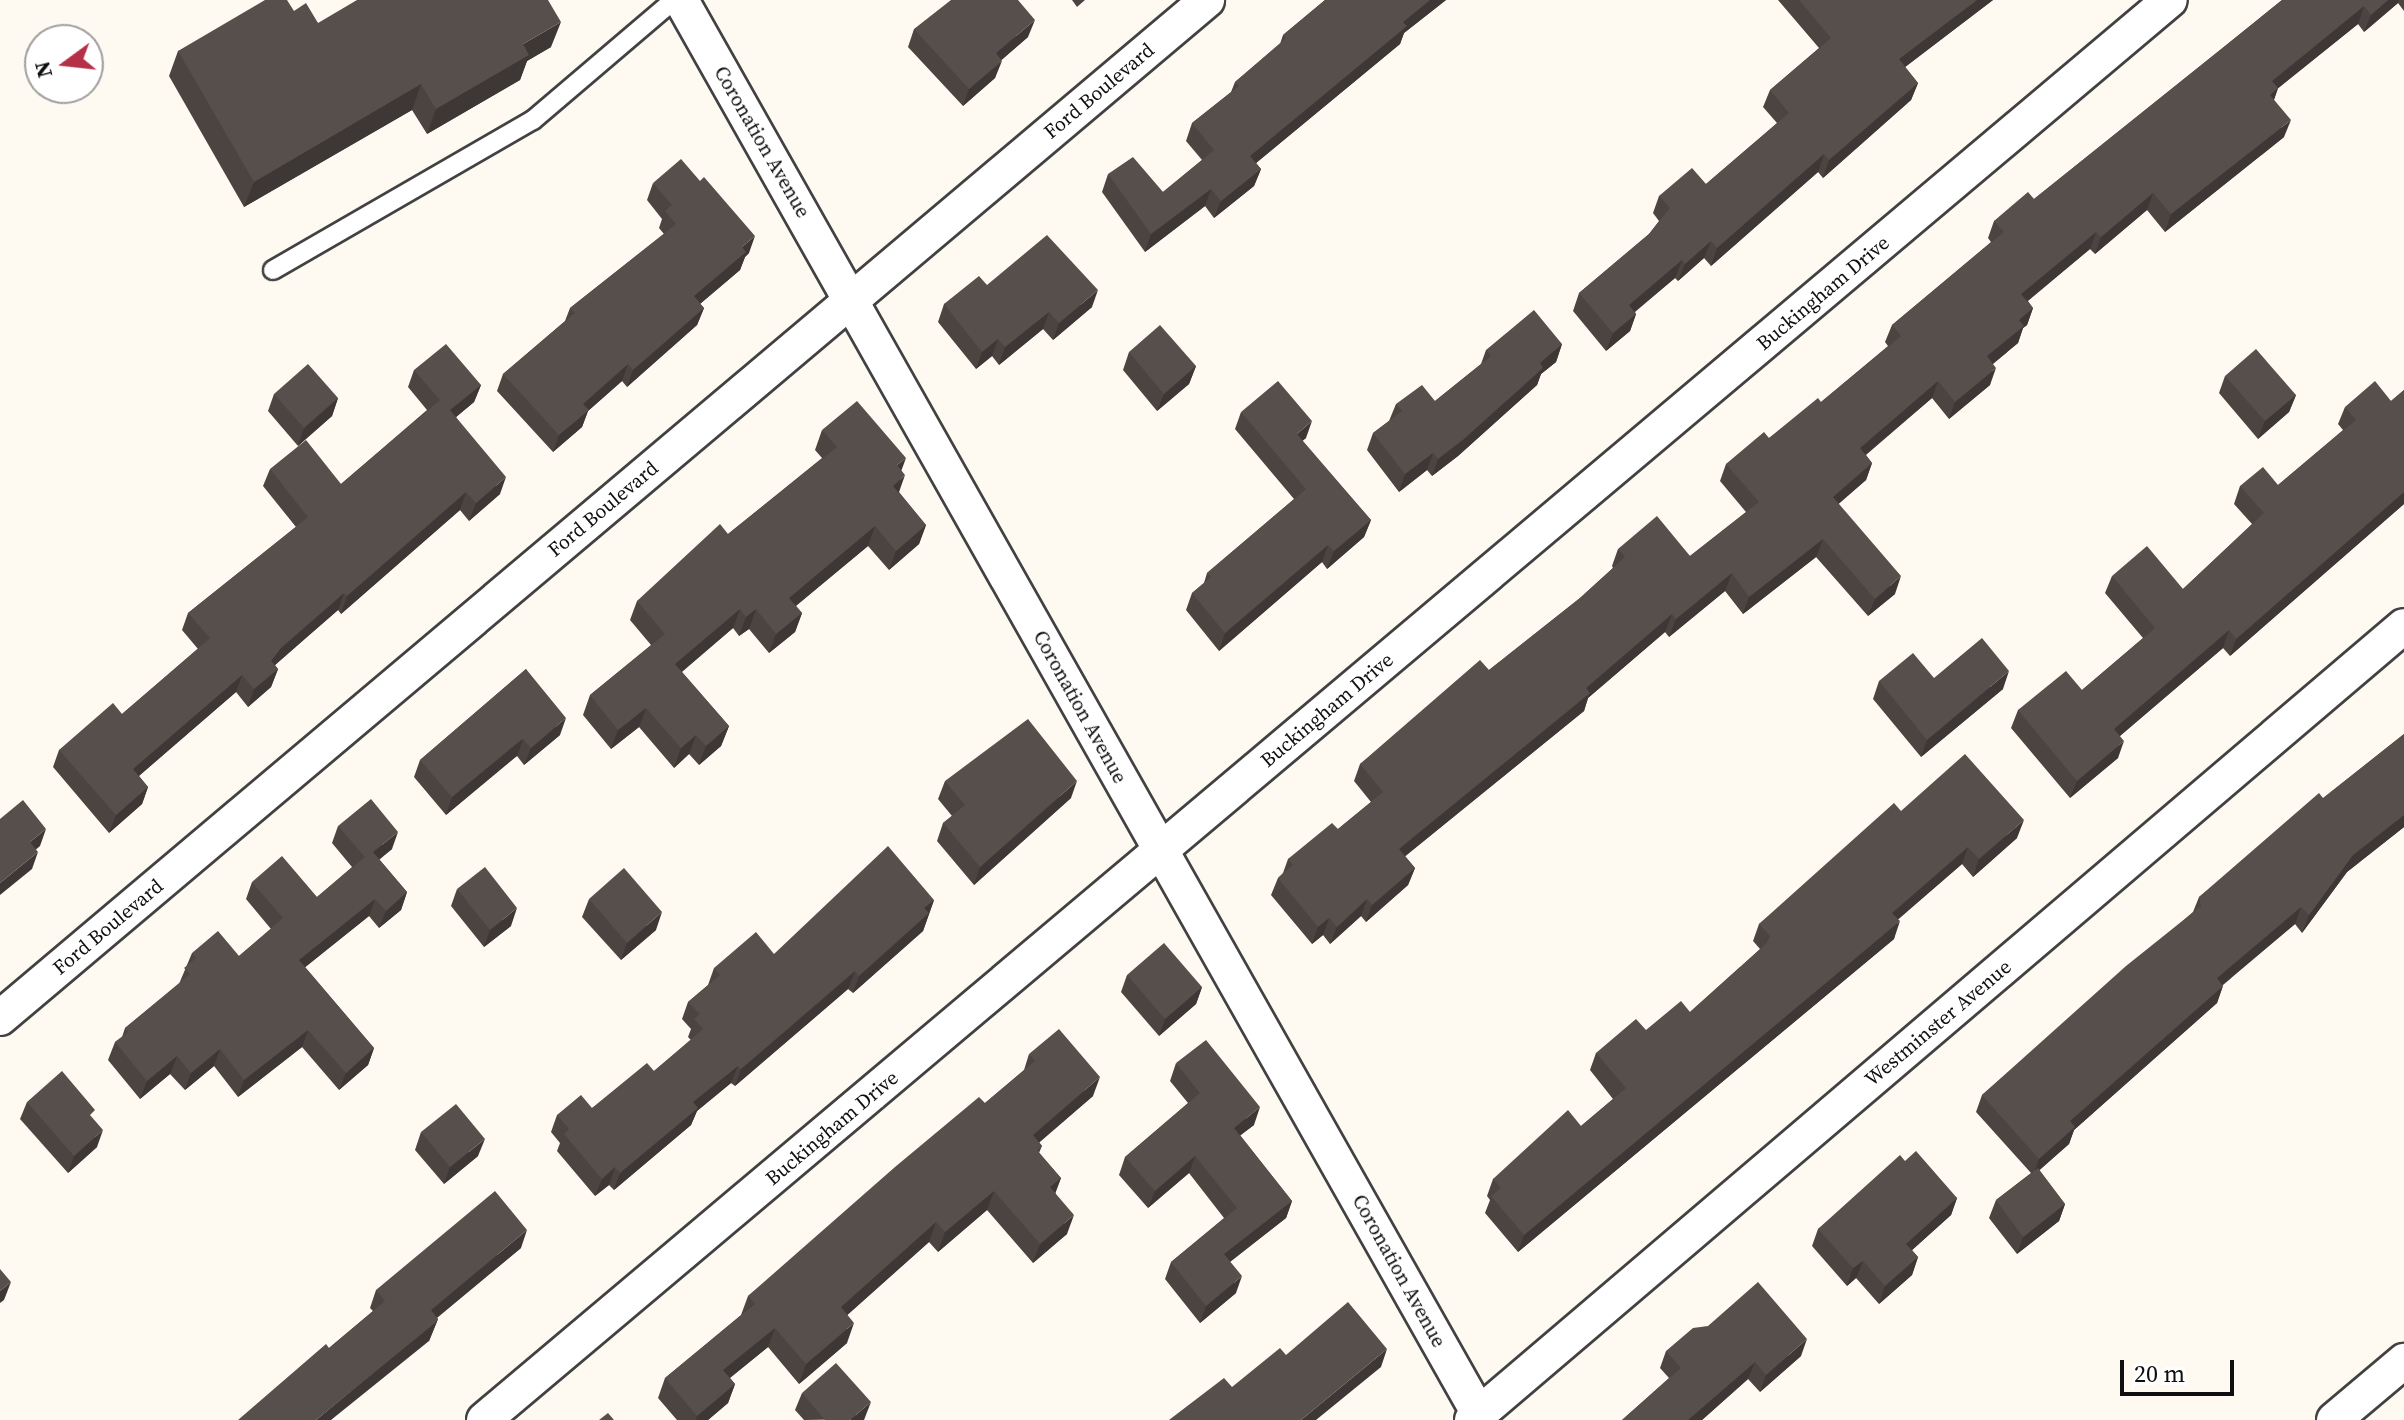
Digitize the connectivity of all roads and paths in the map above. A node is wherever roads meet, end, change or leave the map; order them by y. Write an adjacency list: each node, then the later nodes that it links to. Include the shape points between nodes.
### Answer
1 (674, 0): 5 (lane, via 533,120)
2 (681, 0): 6 (street, Coronation Avenue)
3 (1207, 0): 6 (street, Ford Boulevard)
4 (2170, 0): 8 (street, Buckingham Drive)
5 (273, 270)
6 (851, 300): 8 (street, Coronation Avenue); 9 (street, Ford Boulevard)
7 (2404, 626): 11 (street, Westminster Avenue)
8 (1161, 851): 11 (street, Coronation Avenue); 12 (street, Buckingham Drive)
9 (0, 1018)
10 (2404, 1361): 13 (street)
11 (1475, 1417)
12 (484, 1420)
13 (2334, 1420)

